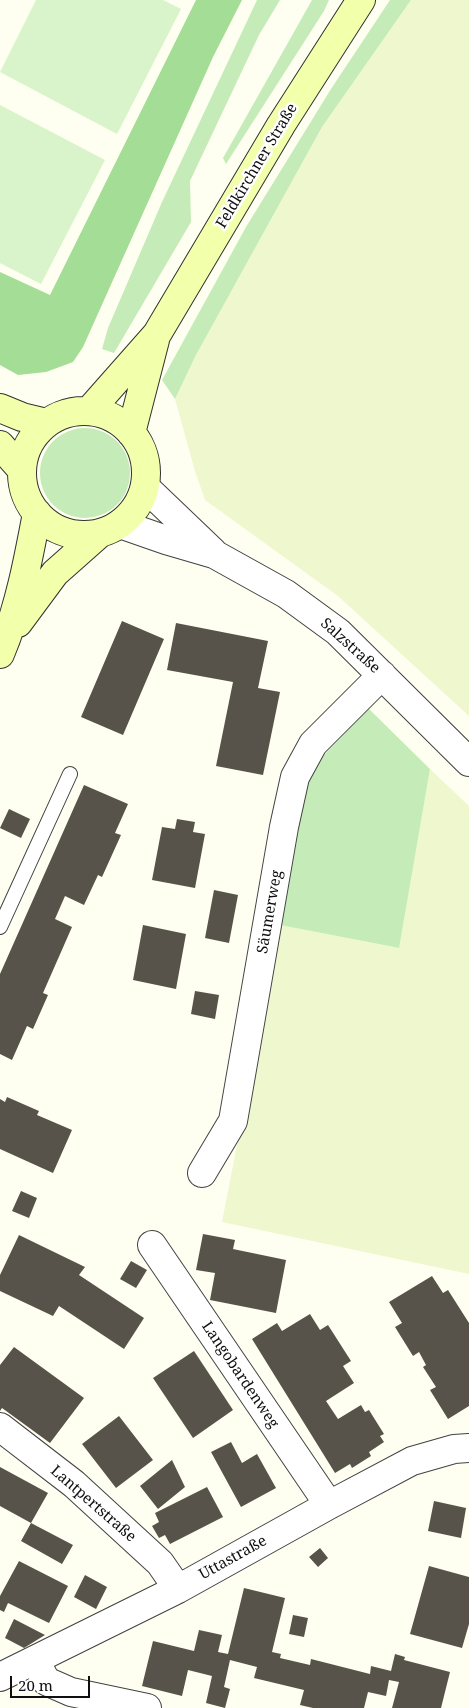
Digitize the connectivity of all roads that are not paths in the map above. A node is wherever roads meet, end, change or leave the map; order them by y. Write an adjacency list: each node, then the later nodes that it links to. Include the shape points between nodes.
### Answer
1 (361, 0): 2 (main road, Feldkirchner Straße, via 281,125)
2 (157, 334): 4 (main road, Feldkirchner Straße); 6 (main road, Feldkirchner Straße)
3 (0, 408): 5 (main road)
4 (88, 411): 5 (main road, via 60,416); 6 (main road, via 109,416)
5 (47, 423): 8 (main road, via 34,436)
6 (131, 433): 9 (main road, via 145,457)
7 (0, 444): 8 (main road)
8 (22, 470): 10 (main road, via 23,486)
9 (145, 487): 11 (main road, via 131,514); 12 (street, Salzstraße)
10 (37, 513): 11 (main road, via 50,525 82,536); 13 (main road, via 23,584)
11 (110, 529): 12 (street, Salzstraße); 13 (main road, via 55,572)
12 (214, 554): 14 (street, Salzstraße, via 286,594 338,632)
13 (4, 645)
14 (382, 675): 15 (street, Salzstraße); 18 (street, Säumerweg, via 313,744 295,777 233,1121)
15 (469, 762)
16 (70, 774): 17 (lane)
17 (0, 927)
18 (202, 1173)
19 (152, 1245): 22 (street, Langobardenweg)
20 (0, 1427): 23 (street, Lantpertstraße, via 74,1484 160,1563)
21 (469, 1448): 22 (street, Uttastraße, via 412,1461)
22 (329, 1505): 23 (street, Uttastraße)
23 (178, 1589): 24 (street, Uttastraße)
24 (35, 1660): 25 (street, Uttastraße); 26 (street, via 46,1681 71,1692)
25 (0, 1677)
26 (147, 1708)

